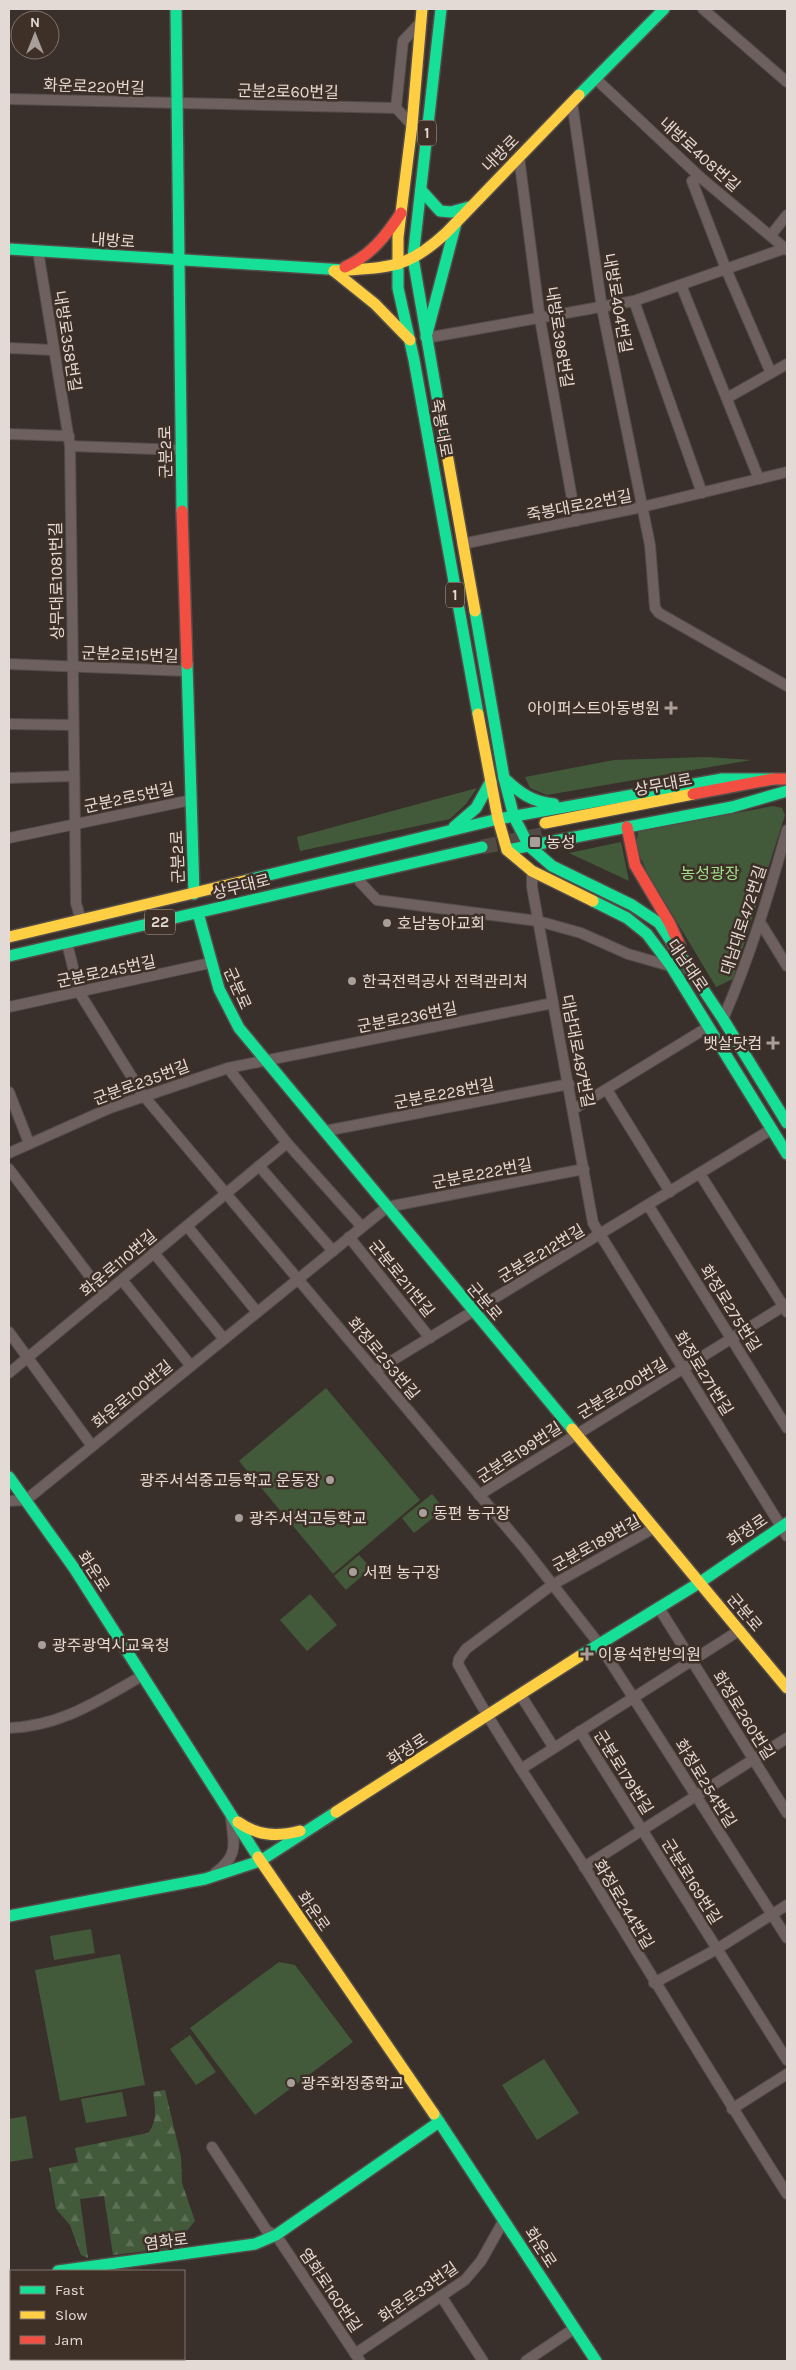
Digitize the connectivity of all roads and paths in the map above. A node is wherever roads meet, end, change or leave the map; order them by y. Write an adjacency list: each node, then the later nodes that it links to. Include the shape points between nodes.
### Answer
1 (176, 9): 11 (street, 군분2로)
2 (422, 9): 6 (street, 죽봉대로 / 1)
3 (441, 9): 16 (street, 죽봉대로 / 1)
4 (664, 9): 7 (street, 내방로)
5 (703, 9): 8 (street)
6 (421, 22): 12 (street, via 403,42); 13 (street, 죽봉대로 / 1)
7 (596, 79): 10 (street, 내방로); 15 (street, 내방로408번길)
8 (787, 82)
9 (9, 99): 11 (street, 화운로220번길)
10 (572, 102): 14 (street, 내방로); 32 (street, 내방로404번길)
11 (179, 104): 12 (street, 군분2로60번길); 25 (street, 군분2로)
12 (396, 108): 13 (street)
13 (412, 125): 18 (street, 죽봉대로 / 1)
14 (519, 157): 17 (street, 내방로); 33 (street, 내방로398번길)
15 (700, 177): 21 (street, 내방로408번길); 28 (street, via 692,181)
16 (421, 190): 17 (street, via 444,214); 26 (street, 죽봉대로 / 1)
17 (469, 207): 20 (street, 내방로)
18 (402, 212): 27 (street, 죽봉대로 / 1); 29 (street, via 390,232 359,262)
19 (787, 215): 21 (street)
20 (456, 223): 26 (street, 내방로); 34 (street)
21 (771, 234): 23 (street, 내방로408번길)
22 (9, 249): 24 (street, 내방로)
23 (786, 249): 28 (street)
24 (38, 251): 25 (street, 내방로); 37 (street, 내방로358번길)
25 (180, 260): 29 (street, 내방로); 45 (street, 군분2로)
26 (414, 264): 27 (street, 내방로); 34 (street, 죽봉대로 / 1)
27 (397, 268): 29 (street, 내방로); 35 (street, 죽봉대로 / 1, via 398,288)
28 (726, 269): 30 (street); 40 (street)
29 (334, 271): 35 (street, via 375,304)
30 (681, 285): 31 (street); 42 (street)
31 (634, 301): 32 (street); 48 (street)
32 (602, 308): 33 (street); 49 (street, 내방로404번길)
33 (540, 319): 34 (street); 50 (street, 내방로398번길)
34 (426, 338): 41 (street, 죽봉대로 / 1)
35 (410, 340): 38 (street, 죽봉대로 / 1)
36 (9, 348): 37 (street)
37 (54, 350): 44 (street, 내방로358번길)
38 (414, 360): 41 (street, via 417,354 421,354); 63 (street, 죽봉대로 / 1)
39 (787, 364): 40 (street)
40 (771, 373): 42 (street)
41 (432, 376): 51 (street, 죽봉대로 / 1)
42 (727, 398): 47 (street)
43 (9, 434): 44 (street)
44 (69, 441): 45 (street); 53 (street, 상무대로1081번길)
45 (182, 450): 54 (street, 군분2로)
46 (787, 472): 47 (street, 죽봉대로22번길)
47 (759, 479): 48 (street, 죽봉대로22번길)
48 (702, 493): 49 (street, 죽봉대로22번길)
49 (642, 507): 50 (street, 죽봉대로22번길); 55 (street, 내방로404번길, via 653,563 655,608)
50 (576, 520): 51 (street, 죽봉대로22번길)
51 (462, 544): 60 (street, 죽봉대로 / 1)
52 (9, 664): 53 (street, 군분2로15번길)
53 (72, 667): 54 (street, 군분2로15번길); 57 (street, 상무대로1081번길)
54 (187, 671): 65 (street, 군분2로)
55 (787, 686)
56 (9, 724): 57 (street)
57 (73, 725): 58 (street, 상무대로1081번길)
58 (73, 776): 59 (street); 69 (street, 상무대로1081번길)
59 (9, 778)
60 (504, 778): 66 (street, via 533,802); 67 (street, 죽봉대로 / 1)
61 (773, 779): 62 (street, 상무대로); 64 (street, 상무대로, via 545,829); 66 (street, via 722,779)
62 (787, 779)
63 (491, 781): 68 (street, 죽봉대로 / 1); 71 (street, via 476,808)
64 (787, 790): 70 (street, 상무대로, via 732,807)
65 (191, 800): 69 (street, 군분2로5번길); 82 (street, 군분2로)
66 (571, 805): 67 (street)
67 (514, 816): 68 (street, 22); 74 (street, 대남대로 / 1)
68 (498, 819): 71 (street, 22); 75 (street, 죽봉대로 / 1)
69 (74, 824): 73 (street, 군분2로5번길); 84 (street, 상무대로1081번길, via 76,904)
70 (627, 827): 74 (street, 상무대로); 90 (street, via 636,866 665,912)
71 (449, 830): 76 (street, 22)
72 (787, 830): 77 (street, 대남대로472번길)
73 (9, 838)
74 (529, 846): 75 (street, 상무대로); 90 (street, 대남대로 / 1, via 552,866 632,905 659,923)
75 (492, 847): 76 (street, 상무대로, via 310,873); 79 (street, 대남대로); 80 (street, 22); 81 (street, 상무대로)
76 (294, 868): 82 (street, 상무대로 / 22)
77 (776, 868): 78 (street); 86 (street, 대남대로472번길)
78 (787, 870)
79 (532, 871): 85 (street, 대남대로487번길); 92 (street, 대남대로, via 627,918 647,934)
80 (360, 882): 81 (street, 22, via 322,888); 85 (street, via 377,900)
81 (310, 885): 83 (street, 상무대로 / 22)
82 (194, 894): 84 (street, 상무대로 / 22)
83 (198, 913): 88 (street, 상무대로 / 22); 91 (street, 군분로)
84 (81, 920): 87 (street, 상무대로 / 22)
85 (538, 921): 92 (street); 95 (street, 대남대로487번길)
86 (760, 922): 93 (street); 97 (street, 대남대로472번길)
87 (9, 937)
88 (67, 944): 89 (street, 상무대로 / 22); 94 (street, 화정로253번길)
89 (9, 956)
90 (683, 957): 97 (street, 대남대로 / 1)
91 (210, 963): 94 (street, 군분로245번길); 99 (street, 군분로, via 225,1004 239,1028)
92 (671, 966): 98 (street, 대남대로)
93 (787, 966)
94 (79, 992): 96 (street, 군분로245번길); 104 (street, 화정로253번길)
95 (553, 1003): 99 (street, 군분로236번길); 101 (street, 대남대로487번길)
96 (9, 1007)
97 (723, 1018): 106 (street, 대남대로 / 1)
98 (708, 1027): 102 (street); 107 (street, 대남대로)
99 (265, 1060): 100 (street, 군분로235번길); 108 (street, 군분로)
100 (228, 1068): 104 (street, 군분로235번길); 110 (street)
101 (569, 1084): 105 (street, 대남대로487번길); 108 (street, 군분로228번길)
102 (607, 1090): 105 (street); 117 (street)
103 (9, 1092): 109 (street)
104 (143, 1095): 109 (street, 군분로235번길); 118 (street, 화정로253번길)
105 (574, 1109): 115 (street, 대남대로487번길)
106 (786, 1119)
107 (772, 1129): 112 (street, 대남대로); 116 (street, 군분로212번길)
108 (325, 1131): 120 (street, 군분로)
109 (30, 1143): 111 (street, 군분로235번길)
110 (287, 1143): 113 (street, 화운로110번길); 122 (street)
111 (9, 1153)
112 (787, 1154)
113 (259, 1166): 118 (street, 화운로110번길); 125 (street)
114 (9, 1169): 129 (street)
115 (584, 1169): 120 (street, 군분로222번길); 123 (street, 대남대로487번길)
116 (700, 1174): 117 (street, 군분로212번길); 130 (street)
117 (670, 1192): 119 (street, 군분로212번길)
118 (226, 1193): 121 (street, 화운로110번길); 127 (street, 화정로253번길)
119 (648, 1205): 123 (street, 군분로212번길); 135 (street, 화정로275번길)
120 (387, 1207): 122 (street, 화운로100번길); 131 (street, 군분로)
121 (187, 1226): 126 (street, 화운로110번길); 132 (street)
122 (362, 1227): 124 (street, 화운로100번길)
123 (599, 1236): 131 (street, 군분로212번길); 139 (street, 화정로271번길)
124 (349, 1237): 125 (street, 화운로100번길); 134 (street, 군분로211번길)
125 (333, 1251): 127 (street, 화운로100번길)
126 (154, 1253): 128 (street, 화운로110번길); 136 (street)
127 (298, 1278): 132 (street, 화운로100번길); 140 (street, 화정로253번길)
128 (122, 1280): 129 (street, 화운로110번길); 138 (street, 화운로100번길)
129 (104, 1295): 137 (street, 화운로110번길)
130 (786, 1307): 135 (street, 군분로200번길)
131 (473, 1311): 134 (street, 군분로211번길); 143 (street, 군분로)
132 (257, 1312): 136 (street, 화운로100번길)
133 (9, 1332): 137 (street)
134 (430, 1338): 140 (street, 군분로211번길)
135 (732, 1338): 139 (street, 군분로200번길); 142 (street, 화정로275번길)
136 (224, 1339): 138 (street, 화운로100번길)
137 (28, 1357): 141 (street, 화운로110번길); 144 (street, 화운로100번길)
138 (191, 1366): 144 (street, 화운로100번길)
139 (684, 1368): 143 (street, 군분로200번길); 150 (street, 화정로271번길)
140 (375, 1371): 146 (street, 화정로253번길)
141 (9, 1373)
142 (787, 1428)
143 (575, 1434): 146 (street, 군분로199번길); 149 (street, 군분로)
144 (92, 1446): 147 (street, 화운로100번길)
145 (9, 1476): 147 (street, 화운로)
146 (479, 1495): 152 (street, 화정로253번길)
147 (26, 1500): 148 (street); 157 (street, 화운로, via 74,1568)
148 (9, 1501)
149 (654, 1528): 151 (street, 군분로); 152 (street, 군분로189번길)
150 (785, 1529): 151 (street, 화정로)
151 (699, 1583): 153 (street, 화정로); 154 (street, 군분로)
152 (552, 1585): 155 (street, 화정로253번길); 161 (street, 군분로189번길, via 466,1649 459,1660 458,1664)
153 (659, 1608): 155 (street, 화정로); 156 (street, 화정로260번길)
154 (740, 1630): 156 (street, 군분로179번길); 158 (street, 군분로)
155 (599, 1644): 159 (street, 화정로); 160 (street, 화정로254번길)
156 (692, 1661): 160 (street, 군분로179번길); 166 (street, 화정로260번길)
157 (142, 1676): 162 (street, via 70,1716 38,1725); 170 (street, 화운로)
158 (787, 1688)
159 (520, 1694): 161 (street, 화정로); 165 (street)
160 (634, 1698): 163 (street, 군분로179번길); 168 (street, 화정로254번길)
161 (486, 1716): 167 (street, 화정로244번길); 171 (street, 화정로)
162 (9, 1728)
163 (580, 1732): 165 (street, 군분로179번길); 172 (street, 군분로179번길)
164 (787, 1738): 166 (street, 군분로169번길)
165 (554, 1748): 167 (street, 군분로179번길)
166 (754, 1759): 168 (street, 군분로169번길); 169 (street, 화정로260번길)
167 (521, 1769): 174 (street, 화정로244번길)
168 (696, 1795): 172 (street, 군분로169번길); 177 (street, 화정로254번길)
169 (787, 1812)
170 (230, 1817): 171 (street, via 248,1830 268,1836 284,1836); 173 (street, 화운로); 175 (street, via 234,1851 225,1865)
171 (314, 1827): 173 (street, 화정로)
172 (641, 1829): 174 (street, 군분로169번길); 180 (street, 군분로169번길)
173 (260, 1862): 175 (street, 화정로); 185 (street, 화운로)
174 (584, 1867): 181 (street, 화정로244번길)
175 (205, 1879): 178 (street, 화정로)
176 (787, 1905): 177 (street)
177 (772, 1914): 179 (street, 화정로254번길); 180 (street)
178 (9, 1916)
179 (787, 1938)
180 (717, 1949): 181 (street); 182 (street, 군분로169번길)
181 (654, 1983): 184 (street, 화정로244번길)
182 (787, 2060)
183 (787, 2074): 184 (street)
184 (732, 2109): 187 (street, 화정로244번길)
185 (439, 2122): 188 (street, 화운로); 189 (street, 염화로)
186 (212, 2146): 189 (street, via 267,2231)
187 (787, 2194)
188 (504, 2220): 192 (street, 화운로33번길, via 481,2261 465,2280); 193 (street, 화운로)
189 (276, 2235): 190 (street, 염화로, via 255,2244); 194 (street, 염화로160번길)
190 (110, 2268): 191 (street, 염화로)
191 (75, 2270)
192 (441, 2296): 194 (street, 화운로33번길); 195 (street)
193 (575, 2328): 196 (street); 197 (street, 화운로)
194 (357, 2358)
195 (483, 2361)
196 (526, 2361)
197 (596, 2361)

